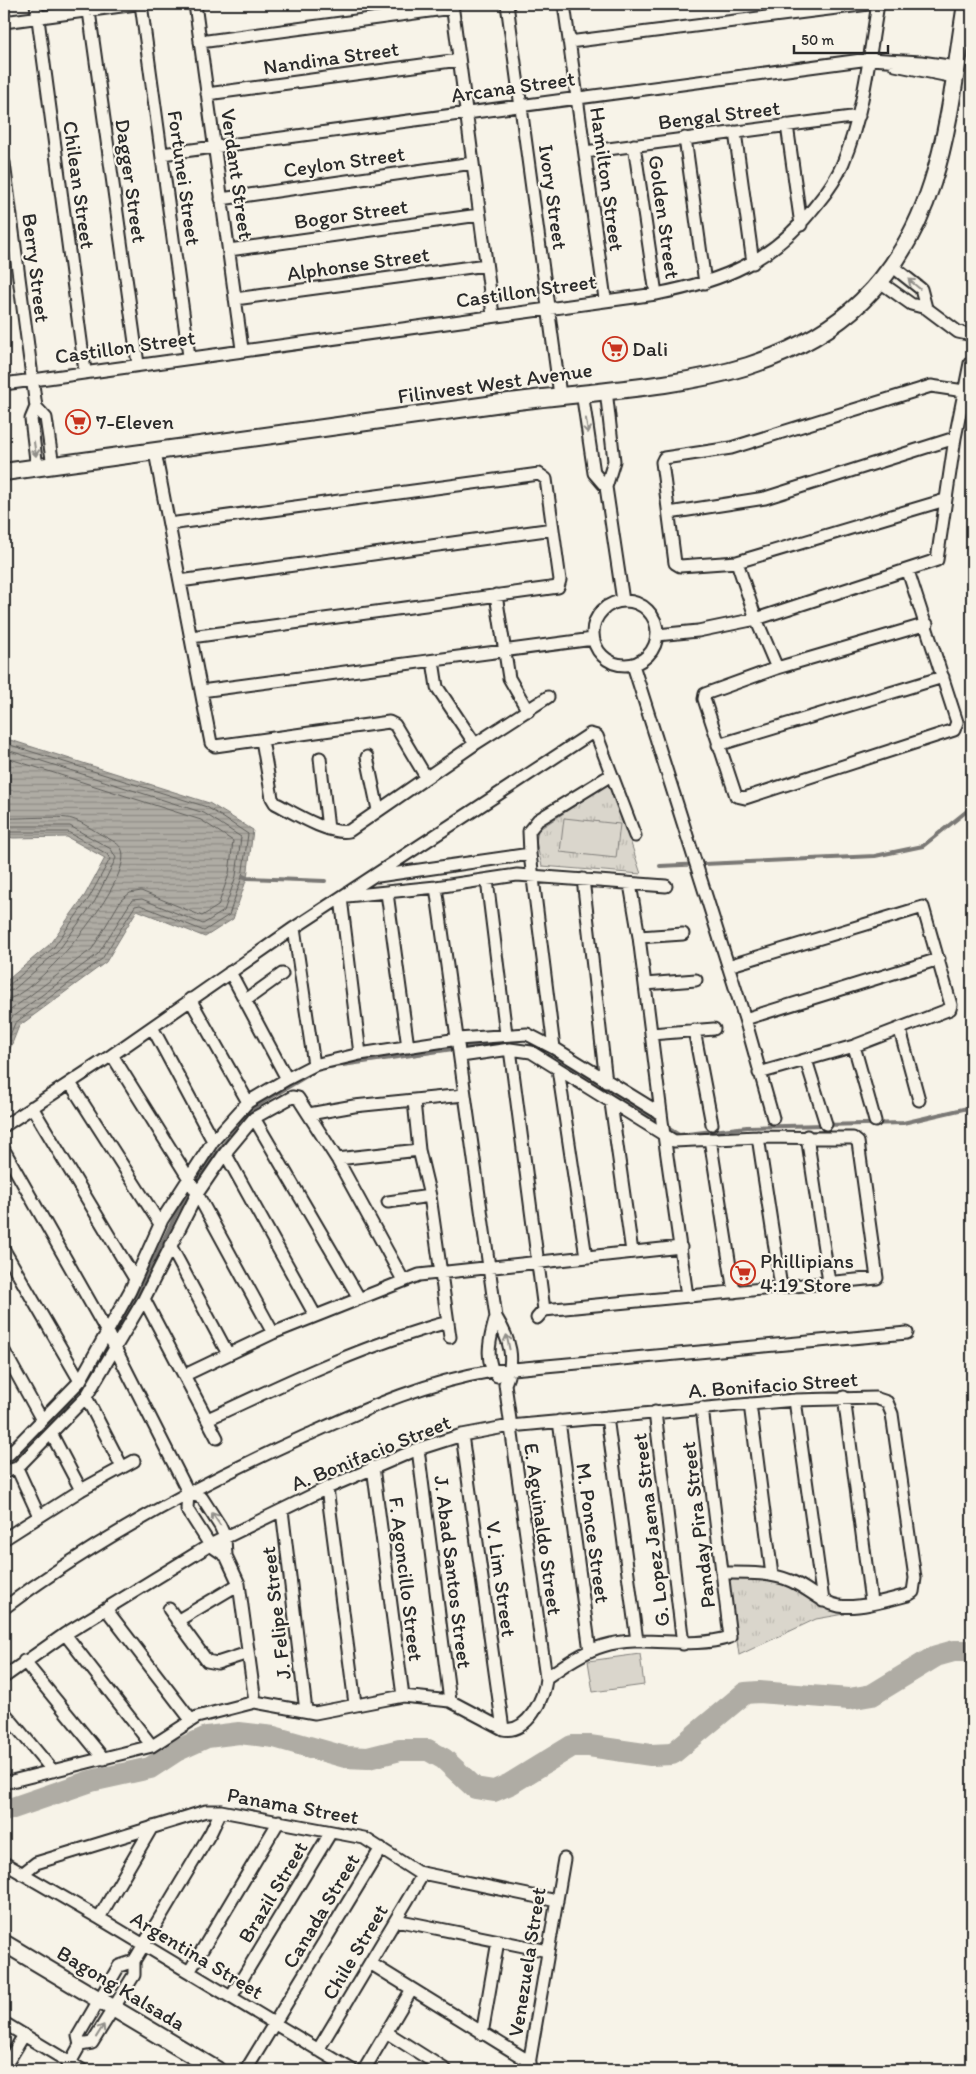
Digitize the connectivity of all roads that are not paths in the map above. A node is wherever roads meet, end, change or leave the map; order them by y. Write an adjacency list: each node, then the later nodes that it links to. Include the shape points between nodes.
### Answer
1 (36, 4): 12 (street, Chilean Street)
2 (136, 4): 11 (street)
3 (141, 4): 30 (street, Fortunei Street)
4 (195, 4): 14 (street, Verdant Street)
5 (507, 4): 21 (street, Ivory Street)
6 (564, 4): 15 (street, Hamilton Street)
7 (869, 4): 15 (street)
8 (878, 4): 16 (street, Castillon Street)
9 (966, 4): 18 (street, Filinvest West Avenue)
10 (452, 6): 14 (street); 17 (street)
11 (89, 7): 12 (street); 52 (street, Dagger Street)
12 (37, 18): 13 (street); 53 (street, Chilean Street)
13 (4, 22)
14 (200, 42): 19 (street, Verdant Street)
15 (569, 42): 20 (street, Hamilton Street)
16 (869, 59): 18 (street, Arcana Street); 20 (street, Arcana Street); 23 (street, Castillon Street)
17 (459, 60): 19 (street, Nandina Street); 22 (street)
18 (955, 72): 39 (street, Filinvest West Avenue, via 935,181 924,210)
19 (207, 94): 28 (street, Verdant Street)
20 (577, 97): 21 (street, Arcana Street); 29 (street, Hamilton Street)
21 (522, 104): 22 (street, Arcana Street); 45 (street, Ivory Street)
22 (466, 112): 28 (street, Arcana Street); 32 (street)
23 (859, 116): 24 (street, Bengal Street); 35 (street, Castillon Street, via 843,164)
24 (787, 125): 25 (street, Bengal Street); 35 (street)
25 (736, 132): 26 (street, Bengal Street); 37 (street)
26 (685, 138): 27 (street, Bengal Street); 41 (street)
27 (634, 145): 29 (street, Bengal Street); 42 (street, Golden Street)
28 (214, 147): 30 (street, Arcana Street); 33 (street, Verdant Street)
29 (585, 152): 43 (street, Hamilton Street)
30 (162, 154): 50 (street, Fortunei Street)
31 (4, 163): 54 (street, Berry Street)
32 (473, 163): 33 (street, Ceylon Street); 34 (street)
33 (221, 199): 36 (street, Verdant Street)
34 (479, 215): 36 (street, Bogor Street); 38 (street)
35 (801, 225): 37 (street, Castillon Street)
36 (229, 250): 44 (street, Verdant Street)
37 (753, 263): 41 (street, Castillon Street)
38 (486, 265): 44 (street, Alphonse Street); 47 (street)
39 (892, 266): 40 (street, Filinvest West Avenue); 46 (street, one-way to 39, via 921,289)
40 (880, 282): 46 (street, via 911,304); 56 (street, Filinvest West Avenue, via 836,324 804,345 774,357 700,378)
41 (705, 283): 42 (street, Castillon Street)
42 (656, 294): 43 (street, Castillon Street)
43 (605, 299): 45 (street, Castillon Street)
44 (235, 300): 49 (street, Verdant Street)
45 (549, 308): 47 (street, Castillon Street); 59 (street, Ivory Street)
46 (926, 308): 48 (street, via 951,328)
47 (492, 315): 49 (street, Castillon Street)
48 (972, 335)
49 (242, 349): 50 (street, Castillon Street)
50 (189, 356): 52 (street, Castillon Street)
51 (970, 363): 57 (street)
52 (138, 364): 53 (street, Castillon Street)
53 (85, 371): 54 (street, Castillon Street)
54 (32, 379): 55 (street, Castillon Street); 60 (street, Berry Street)
55 (4, 384)
56 (606, 390): 58 (street, Filinvest West Avenue); 65 (street, via 614,461)
57 (964, 391): 61 (street); 67 (street, via 931,386 731,448 664,458)
58 (582, 392): 59 (street, Filinvest West Avenue); 65 (street, one-way to 65, via 594,473)
59 (560, 395): 62 (street, Filinvest West Avenue)
60 (36, 407): 63 (street, Berry Street, one-way to 63, via 31,419); 63 (street, Berry Street, via 46,418)
61 (955, 438): 66 (street); 67 (street, via 765,498)
62 (154, 452): 63 (street, Filinvest West Avenue); 68 (street)
63 (45, 467): 64 (street, Filinvest West Avenue)
64 (4, 472)
65 (606, 487): 74 (street)
66 (945, 500): 70 (street); 71 (street, via 937,560)
67 (669, 513): 70 (street, via 674,563 680,566)
68 (169, 524): 69 (street, via 539,474 546,479); 72 (street)
69 (552, 529): 72 (street); 73 (street, via 560,580 558,587)
70 (737, 562): 75 (street)
71 (908, 571): 75 (street); 76 (street)
72 (180, 581): 78 (street)
73 (496, 596): 78 (street); 80 (street)
74 (623, 601): 77 (street, via 636,603 651,614); 79 (street, via 601,612 593,629)
75 (756, 619): 77 (street, via 698,631); 83 (street)
76 (927, 624): 83 (street); 84 (street)
77 (657, 634): 82 (street, via 653,650)
78 (191, 637): 85 (street)
79 (593, 638): 80 (street); 82 (street, via 602,656 620,666)
80 (505, 650): 81 (street); 87 (street, via 509,678)
81 (433, 661): 85 (street); 89 (street, via 437,687)
82 (633, 665): 112 (street)
83 (777, 668): 90 (street, via 705,694)
84 (942, 676): 90 (street); 90 (street, via 957,722 954,730 745,798 736,796)
85 (201, 691): 88 (street, via 211,742 215,746)
86 (548, 698): 87 (street)
87 (528, 711): 89 (street)
88 (262, 740): 94 (street, via 389,722); 96 (street, via 275,804)
89 (475, 744): 94 (street)
90 (718, 745)
91 (367, 757): 95 (street)
92 (320, 758): 96 (street)
93 (611, 775): 97 (street); 98 (street, via 533,825 528,838); 100 (street, via 597,736 590,734)
94 (426, 777): 95 (street)
95 (378, 810): 96 (street, via 349,831)
96 (328, 829)
97 (635, 836)
98 (530, 854): 99 (street); 100 (street)
99 (533, 875): 101 (street); 102 (street); 129 (street)
100 (375, 877): 107 (street)
101 (583, 879): 103 (street); 138 (street)
102 (487, 880): 105 (street); 124 (street)
103 (630, 884): 104 (street); 110 (street)
104 (666, 886)
105 (436, 887): 106 (street); 128 (street)
106 (387, 893): 107 (street); 127 (street)
107 (343, 897): 108 (street); 131 (street)
108 (294, 928): 113 (street); 134 (street)
109 (683, 934): 110 (street)
110 (639, 937): 116 (street)
111 (939, 958): 112 (street, via 923,907); 119 (street); 123 (street, via 950,1009)
112 (728, 966): 119 (street)
113 (230, 972): 117 (street); 118 (street)
114 (282, 974): 118 (street)
115 (696, 980): 116 (street)
116 (645, 984): 125 (street)
117 (190, 999): 120 (street); 143 (street)
118 (246, 1000): 137 (street)
119 (745, 1019): 136 (street)
120 (152, 1027): 132 (street); 157 (street)
121 (714, 1029): 122 (street)
122 (694, 1030): 125 (street); 150 (street)
123 (900, 1030): 126 (street); 141 (street)
124 (506, 1034): 128 (street); 129 (street, via 531,1034)
125 (651, 1034): 152 (street)
126 (854, 1046): 133 (street); 149 (street)
127 (408, 1047): 128 (street); 131 (street)
128 (460, 1048): 130 (street); 140 (street)
129 (554, 1048): 138 (street)
130 (510, 1050): 135 (street, via 531,1052); 171 (street)
131 (360, 1054): 134 (street)
132 (112, 1055): 139 (street); 162 (street)
133 (806, 1060): 136 (street); 151 (street)
134 (314, 1065): 137 (street)
135 (558, 1069): 144 (street); 170 (street)
136 (759, 1073): 148 (street)
137 (287, 1078): 143 (street)
138 (606, 1082): 152 (street)
139 (70, 1083): 145 (street); 165 (street)
140 (464, 1095): 142 (street); 172 (street)
141 (919, 1100)
142 (414, 1101): 146 (street); 159 (street)
143 (248, 1102): 157 (street)
144 (611, 1103): 152 (street); 169 (street)
145 (32, 1108): 153 (street); 174 (street)
146 (309, 1114): 147 (street, via 298,1098 292,1097); 161 (street)
147 (254, 1118): 160 (street); 180 (street)
148 (773, 1118)
149 (875, 1121)
150 (712, 1124)
151 (826, 1124)
152 (662, 1125): 156 (street, via 679,1141); 167 (street)
153 (4, 1126)
154 (807, 1136): 155 (street); 176 (street); 176 (street, via 853,1138 858,1142 877,1278)
155 (758, 1137): 156 (street); 177 (street)
156 (710, 1139): 178 (street)
157 (214, 1141): 162 (street)
158 (4, 1150): 188 (street)
159 (419, 1150): 161 (street); 163 (street)
160 (225, 1153): 162 (street); 182 (street)
161 (336, 1159): 175 (street)
162 (192, 1185): 165 (street); 166 (street); 185 (street)
163 (430, 1196): 164 (street); 173 (street)
164 (388, 1202)
165 (160, 1224): 174 (street)
166 (170, 1245): 181 (street); 190 (street)
167 (681, 1247): 169 (street); 179 (street)
168 (4, 1250): 194 (street)
169 (632, 1252): 170 (street)
170 (586, 1257): 171 (street)
171 (537, 1262): 172 (street); 179 (street, via 540,1314)
172 (490, 1267): 173 (street); 183 (street)
173 (440, 1271): 175 (street); 184 (street)
174 (135, 1279): 188 (street)
175 (403, 1280): 180 (street)
176 (829, 1282): 177 (street)
177 (781, 1287): 178 (street)
178 (734, 1292): 179 (street)
179 (687, 1296)
180 (360, 1298): 182 (street)
181 (144, 1300): 188 (street); 193 (street)
182 (316, 1316): 185 (street)
183 (496, 1317): 191 (street, one-way to 183, via 508,1336); 192 (street, via 489,1340)
184 (448, 1322): 187 (street); 203 (street, via 360,1350)
185 (273, 1333): 190 (street)
186 (907, 1333): 191 (street)
187 (450, 1337)
188 (111, 1340): 194 (street); 196 (street); 219 (street)
189 (4, 1351): 204 (street)
190 (228, 1354): 193 (street)
191 (512, 1369): 192 (street); 195 (street)
192 (492, 1371): 195 (street); 219 (street, via 391,1397)
193 (184, 1375): 203 (street)
194 (80, 1381): 204 (street)
195 (505, 1384): 206 (street, E. Aguinaldo Street)
196 (86, 1397): 207 (street); 213 (street)
197 (844, 1397): 198 (street, A. Bonifacio Street); 230 (street); 230 (street, A. Bonifacio Street, via 875,1398 887,1402 892,1414 915,1586 908,1595)
198 (795, 1400): 199 (street, A. Bonifacio Street); 229 (street)
199 (750, 1404): 200 (street, A. Bonifacio Street); 227 (street)
200 (702, 1408): 201 (street, A. Bonifacio Street); 226 (street, Panday Pira Street)
201 (655, 1412): 202 (street, A. Bonifacio Street); 237 (street, G. Lopez Jaena Street)
202 (607, 1416): 205 (street, A. Bonifacio Street); 236 (street)
203 (208, 1419): 209 (street)
204 (42, 1420): 211 (street)
205 (559, 1421): 206 (street, A. Bonifacio Street); 238 (street, M. Ponce Street)
206 (510, 1426): 208 (street, A. Bonifacio Street); 242 (street, E. Aguinaldo Street)
207 (51, 1433): 215 (street); 218 (street)
208 (462, 1434): 210 (street, A. Bonifacio Street); 250 (street, V. Lim Street)
209 (217, 1438)
210 (418, 1448): 214 (street, A. Bonifacio Street); 244 (street, J. Abad Santos Street)
211 (5, 1452)
212 (134, 1462): 213 (street)
213 (122, 1467): 218 (street)
214 (373, 1467): 217 (street, A. Bonifacio Street); 243 (street, F. Agoncillo Street)
215 (17, 1468): 216 (street); 221 (street)
216 (4, 1472)
217 (327, 1488): 220 (street, A. Bonifacio Street); 246 (street)
218 (81, 1490): 221 (street)
219 (188, 1492): 222 (street, one-way to 219, via 202,1498); 224 (street, via 187,1509); 231 (street, via 89,1551)
220 (282, 1510): 222 (street, A. Bonifacio Street); 247 (street, J. Felipe Street)
221 (39, 1516): 223 (street)
222 (225, 1537): 224 (street, A. Bonifacio Street); 225 (street)
223 (4, 1539)
224 (210, 1545): 225 (street); 232 (street, A. Bonifacio Street)
225 (226, 1556): 228 (street)
226 (722, 1573): 227 (street); 237 (street, Panday Pira Street, via 730,1637 714,1642)
227 (772, 1575): 229 (street, via 791,1581)
228 (239, 1584): 234 (street); 239 (street)
229 (823, 1601): 230 (street, via 851,1606)
230 (871, 1602)
231 (4, 1608)
232 (106, 1608): 235 (street, A. Bonifacio Street); 249 (street)
233 (169, 1609): 234 (street)
234 (177, 1620): 239 (street, via 207,1660 217,1663)
235 (64, 1634): 240 (street, A. Bonifacio Street); 251 (street)
236 (636, 1641): 237 (street); 238 (street)
237 (683, 1644)
238 (590, 1651): 242 (street)
239 (248, 1653): 245 (street)
240 (24, 1661): 241 (street, A. Bonifacio Street); 252 (street)
241 (4, 1677)
242 (546, 1678): 250 (street, via 543,1696 531,1714 518,1728)
243 (403, 1696): 244 (street); 246 (street)
244 (450, 1701): 250 (street)
245 (255, 1702): 247 (street); 249 (street, via 202,1714)
246 (355, 1704): 247 (street, via 315,1713)
247 (306, 1711)
248 (4, 1712): 253 (street)
249 (191, 1720): 251 (street)
250 (503, 1729)
251 (152, 1746): 252 (street)
252 (104, 1759): 253 (street)
253 (53, 1771): 254 (street)
254 (4, 1782)
255 (221, 1811): 256 (street, Panama Street); 257 (street, Panama Street, via 206,1811); 269 (street)
256 (280, 1822): 258 (street, Panama Street); 273 (street)
257 (152, 1827): 262 (street, Panama Street, via 36,1863); 265 (street)
258 (331, 1832): 259 (street, Panama Street, via 364,1838); 275 (street, Brazil Street)
259 (381, 1848): 263 (street, Panama Street); 279 (street, Canada Street)
260 (564, 1859): 264 (street, Venezuela Street)
261 (4, 1863): 262 (street, Argentina Street)
262 (22, 1874): 265 (street, Argentina Street)
263 (423, 1874): 264 (street, Panama Street); 266 (street, Chile Street)
264 (556, 1901): 270 (street, Venezuela Street)
265 (99, 1918): 269 (street, Argentina Street)
266 (396, 1920): 267 (street); 272 (street, Chile Street)
267 (498, 1941): 270 (street); 281 (street)
268 (4, 1943): 276 (street, Bagong Kalsada)
269 (144, 1945): 271 (street); 273 (street, Argentina Street)
270 (548, 1951): 286 (street, Venezuela Street)
271 (134, 1961): 276 (street, via 119,1966); 277 (street, via 134,1975)
272 (370, 1963): 274 (street); 284 (street, Chile Street)
273 (189, 1972): 275 (street, Argentina Street)
274 (412, 1989): 280 (street); 281 (street)
275 (231, 1997): 279 (street, Argentina Street)
276 (99, 1999): 277 (street, Bagong Kalsada); 283 (street, via 78,2036)
277 (114, 2008): 283 (street, one-way to 277, via 92,2043); 289 (street, Bagong Kalsada)
278 (4, 2023): 282 (street)
279 (275, 2023): 284 (street, Argentina Street); 290 (street, Canada Street)
280 (386, 2032): 292 (street); 293 (street)
281 (482, 2034): 286 (street)
282 (24, 2035): 285 (street); 287 (street)
283 (80, 2045): 285 (street)
284 (318, 2050): 291 (street, Argentina Street)
285 (68, 2066): 288 (street)
286 (529, 2066)
287 (4, 2068)
288 (82, 2070)
289 (217, 2070)
290 (246, 2070)
291 (352, 2070)
292 (364, 2070)
293 (446, 2070)

